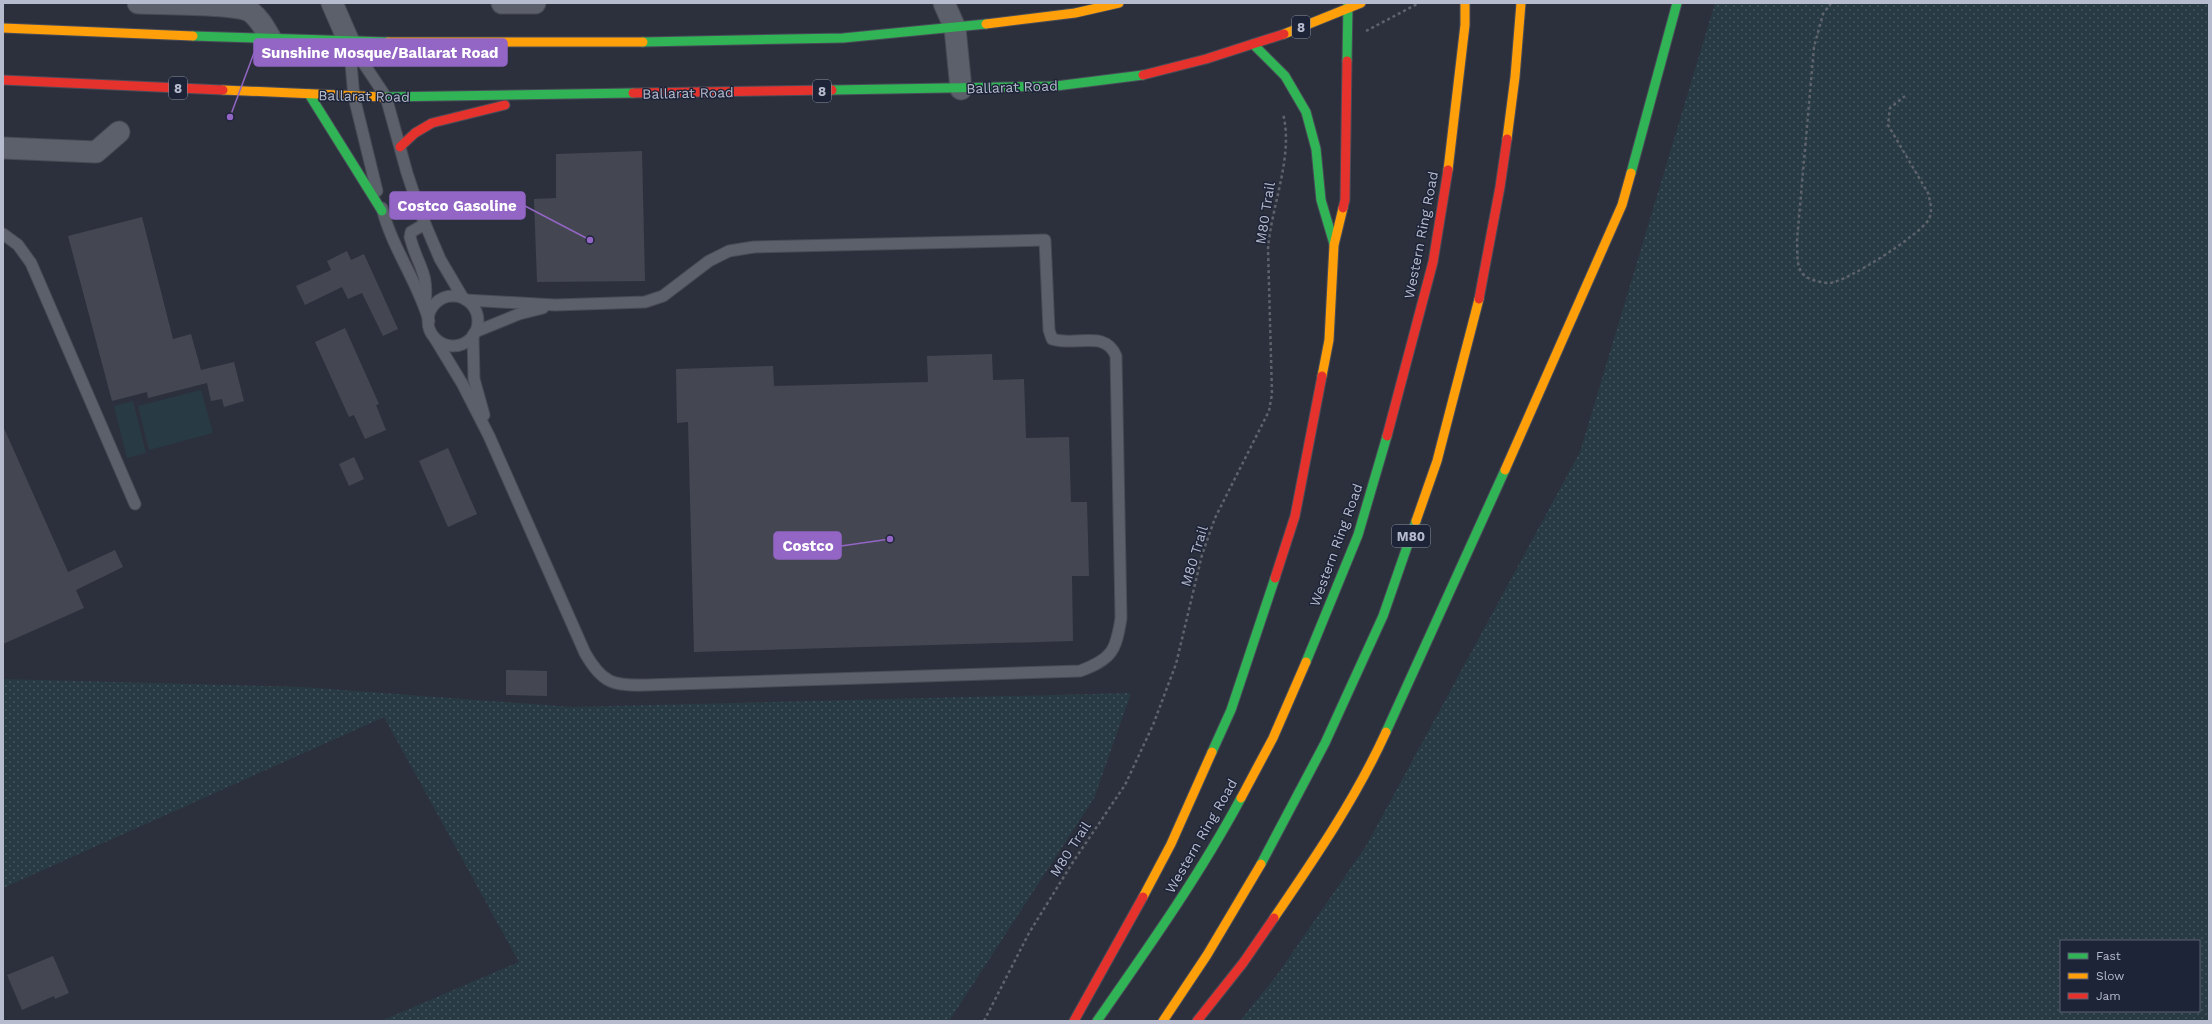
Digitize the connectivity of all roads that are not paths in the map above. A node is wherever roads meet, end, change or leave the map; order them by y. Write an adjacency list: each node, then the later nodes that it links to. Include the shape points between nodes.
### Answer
1 (138, 3): 14 (street, via 250,11 262,23)
2 (502, 3): 3 (street)
3 (535, 3)
4 (944, 3): 13 (street)
5 (1119, 3): 13 (highway, via 1075,13)
6 (1361, 3): 11 (highway, Ballarat Road / 8)
7 (1465, 3): 39 (highway, Western Ring Road, via 1465,26 1452,142 1433,262 1400,391 1358,535 1269,745 1214,848 1155,939)
8 (1522, 3): 40 (highway, M80, via 1512,101 1483,285 1437,462 1382,616 1325,743 1273,844 1207,955)
9 (1677, 3): 41 (highway, via 1622,205 1557,356 1375,757 1314,859 1243,963)
10 (337, 4): 15 (street)
11 (1348, 6): 16 (highway, Ballarat Road / 8); 29 (highway, via 1345,200)
12 (3, 28): 14 (highway)
13 (955, 28): 15 (highway, via 842,38); 18 (street)
14 (271, 39): 15 (highway)
15 (349, 42): 21 (lane); 22 (lane)
16 (1253, 44): 18 (highway, Ballarat Road / 8, via 1152,73 1056,86); 29 (highway, via 1282,70 1308,119 1315,143 1321,199)
17 (3, 80): 19 (highway, Ballarat Road / 8)
18 (961, 89): 20 (highway, Ballarat Road / 8)
19 (309, 94): 21 (highway, Ballarat Road / 8); 26 (highway)
20 (559, 95): 22 (highway, Ballarat Road / 8); 24 (highway, via 437,121 415,133)
21 (354, 96): 22 (highway, Ballarat Road / 8); 26 (lane)
22 (386, 97): 24 (lane)
23 (119, 132): 25 (street, via 96,152)
24 (400, 147): 27 (lane)
25 (3, 148)
26 (382, 211): 32 (lane)
27 (425, 224): 30 (lane, via 440,259); 32 (lane, via 411,232 410,237 425,273)
28 (3, 234): 37 (lane, via 18,245 31,263)
29 (1334, 245): 38 (highway, via 1329,340 1296,516 1234,703 1171,844)
30 (465, 299): 31 (lane); 33 (lane, via 447,297 440,301 430,313); 34 (lane, via 475,309 478,317)
31 (555, 305): 34 (lane, via 519,314); 36 (lane, via 645,302 670,292 709,261 729,251 754,247 1045,240 1049,330 1052,339 1061,342 1104,341 1112,346 1116,356 1121,618 1118,641 1112,654 1080,671 622,686 606,679 593,668 584,653)
32 (425, 307): 33 (lane)
33 (429, 321): 35 (lane)
34 (474, 334): 35 (lane, via 456,346 440,342); 36 (lane, via 474,379)
35 (434, 337): 36 (lane)
36 (489, 436)
37 (134, 504)
38 (1074, 1021)
39 (1097, 1021)
40 (1163, 1021)
41 (1196, 1021)

